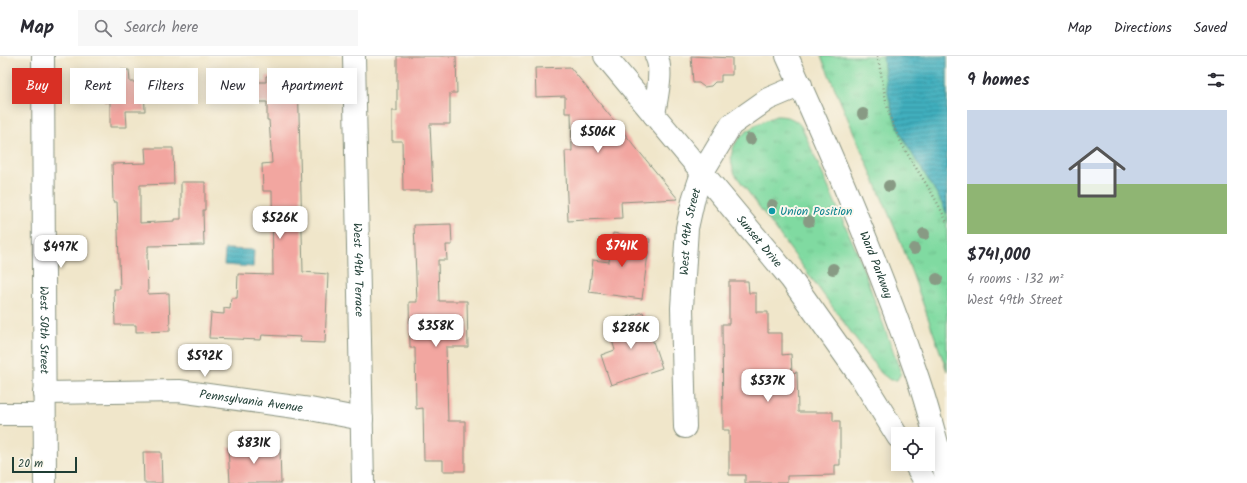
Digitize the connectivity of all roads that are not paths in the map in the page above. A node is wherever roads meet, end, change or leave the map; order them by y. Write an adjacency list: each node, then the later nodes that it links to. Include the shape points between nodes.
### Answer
1 (42, 56): 9 (main road, West 50th Street)
2 (354, 56): 11 (main road, West 49th Terrace)
3 (605, 56): 7 (main road, Sunset Drive)
4 (656, 56): 7 (main road, via 660,70)
5 (787, 56): 6 (main road, Ward Parkway)
6 (801, 86): 8 (main road, West 49th Street, via 768,99 731,125); 15 (main road, Ward Parkway, via 860,222 914,365)
7 (654, 115): 8 (main road, Sunset Drive)
8 (702, 173): 12 (main road, West 49th Street, via 687,228 682,308); 13 (main road, Sunset Drive, via 792,279 862,379)
9 (44, 403): 10 (main road, Pennsylvania Avenue); 11 (main road, Pennsylvania Avenue, via 179,392 310,409); 16 (main road, West 50th Street)
10 (0, 414)
11 (362, 419): 17 (main road, West 49th Terrace)
12 (685, 427)
13 (892, 427)
14 (919, 471): 18 (main road)
15 (947, 480)
16 (45, 483)
17 (363, 483)
18 (926, 483)

